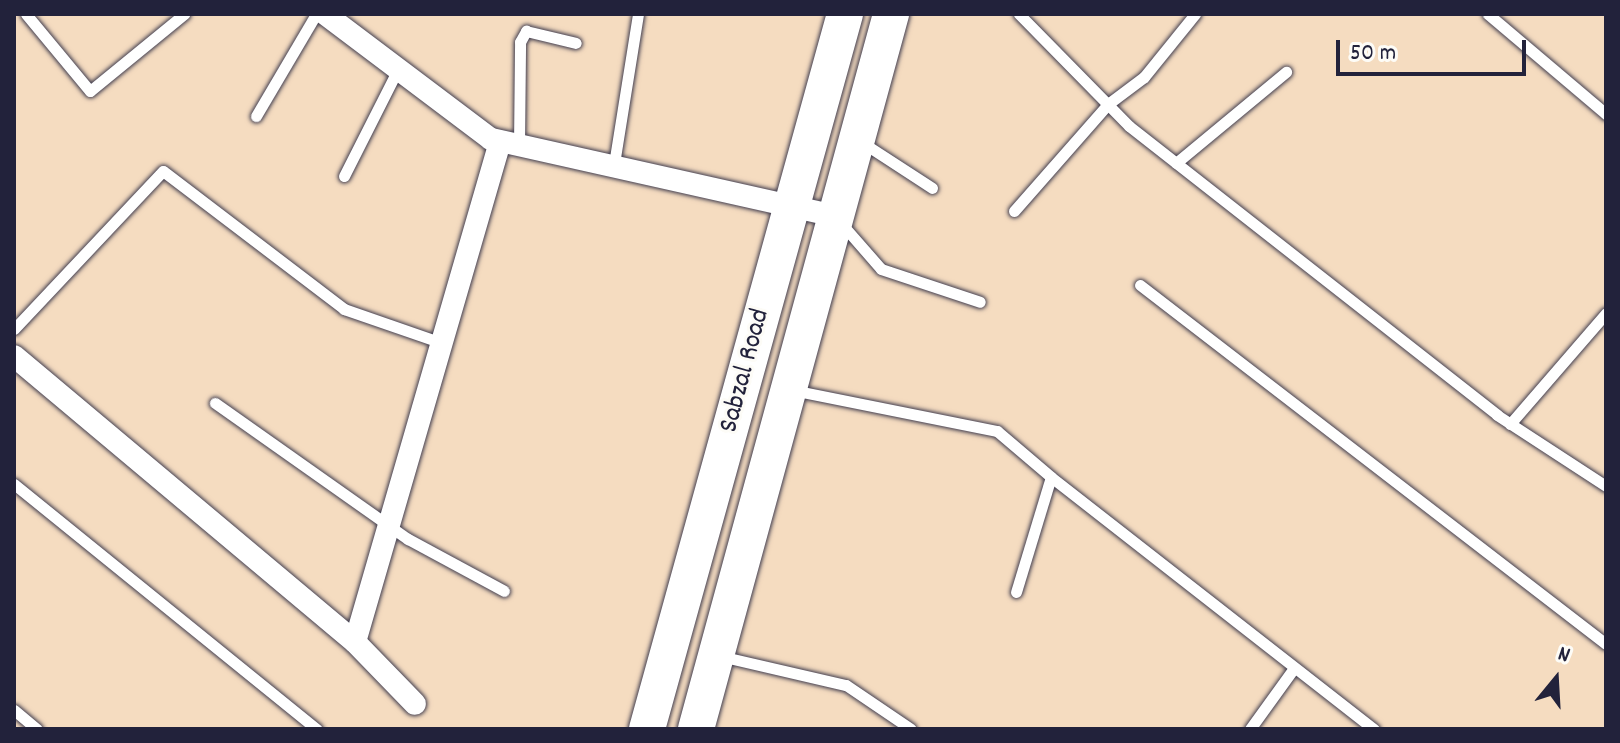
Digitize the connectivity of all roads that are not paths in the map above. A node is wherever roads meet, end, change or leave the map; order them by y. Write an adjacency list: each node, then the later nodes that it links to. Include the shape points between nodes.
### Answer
1 (26, 14): 2 (lane, via 90,91)
2 (184, 14)
3 (316, 14): 16 (lane)
4 (325, 14): 12 (street)
5 (638, 14): 20 (lane)
6 (845, 14): 23 (main road, Sabzal Road)
7 (891, 14): 17 (main road, Sabzal Road)
8 (1019, 14): 14 (lane)
9 (1195, 14): 14 (lane, via 1144,77)
10 (1488, 14): 15 (lane)
11 (576, 43): 18 (lane, via 526,31 520,42)
12 (398, 69): 18 (street); 21 (lane)
13 (1286, 72): 19 (lane)
14 (1108, 104): 19 (lane); 24 (lane)
15 (1606, 114)
16 (256, 116)
17 (857, 139): 22 (lane); 25 (main road, Sabzal Road)
18 (509, 143): 20 (street); 30 (street)
19 (1176, 163): 34 (lane)
20 (614, 164): 23 (street)
21 (344, 176)
22 (932, 188)
23 (791, 205): 25 (street); 49 (main road, Sabzal Road)
24 (1014, 211)
25 (835, 216): 27 (lane, via 881,269); 32 (main road, Sabzal Road)
26 (1140, 285): 42 (lane)
27 (980, 302)
28 (1606, 313): 34 (lane)
29 (14, 329): 30 (lane, via 163,171 344,309)
30 (442, 343): 38 (street)
31 (14, 356): 41 (street)
32 (789, 390): 35 (lane, via 997,431); 43 (main road, Sabzal Road)
33 (215, 403): 38 (lane)
34 (1510, 424): 37 (lane)
35 (1051, 477): 40 (lane); 44 (lane)
36 (14, 484): 48 (lane)
37 (1606, 486)
38 (389, 523): 39 (lane, via 408,539); 41 (street)
39 (504, 591)
40 (1016, 592)
41 (355, 642): 45 (street)
42 (1606, 644)
43 (716, 655): 50 (main road, Sabzal Road); 51 (lane, via 846,685)
44 (1294, 668): 52 (lane); 53 (lane)
45 (415, 704)
46 (14, 710): 47 (lane)
47 (37, 729)
48 (317, 729)
49 (647, 729)
50 (696, 729)
51 (911, 729)
52 (1250, 729)
53 (1374, 729)

